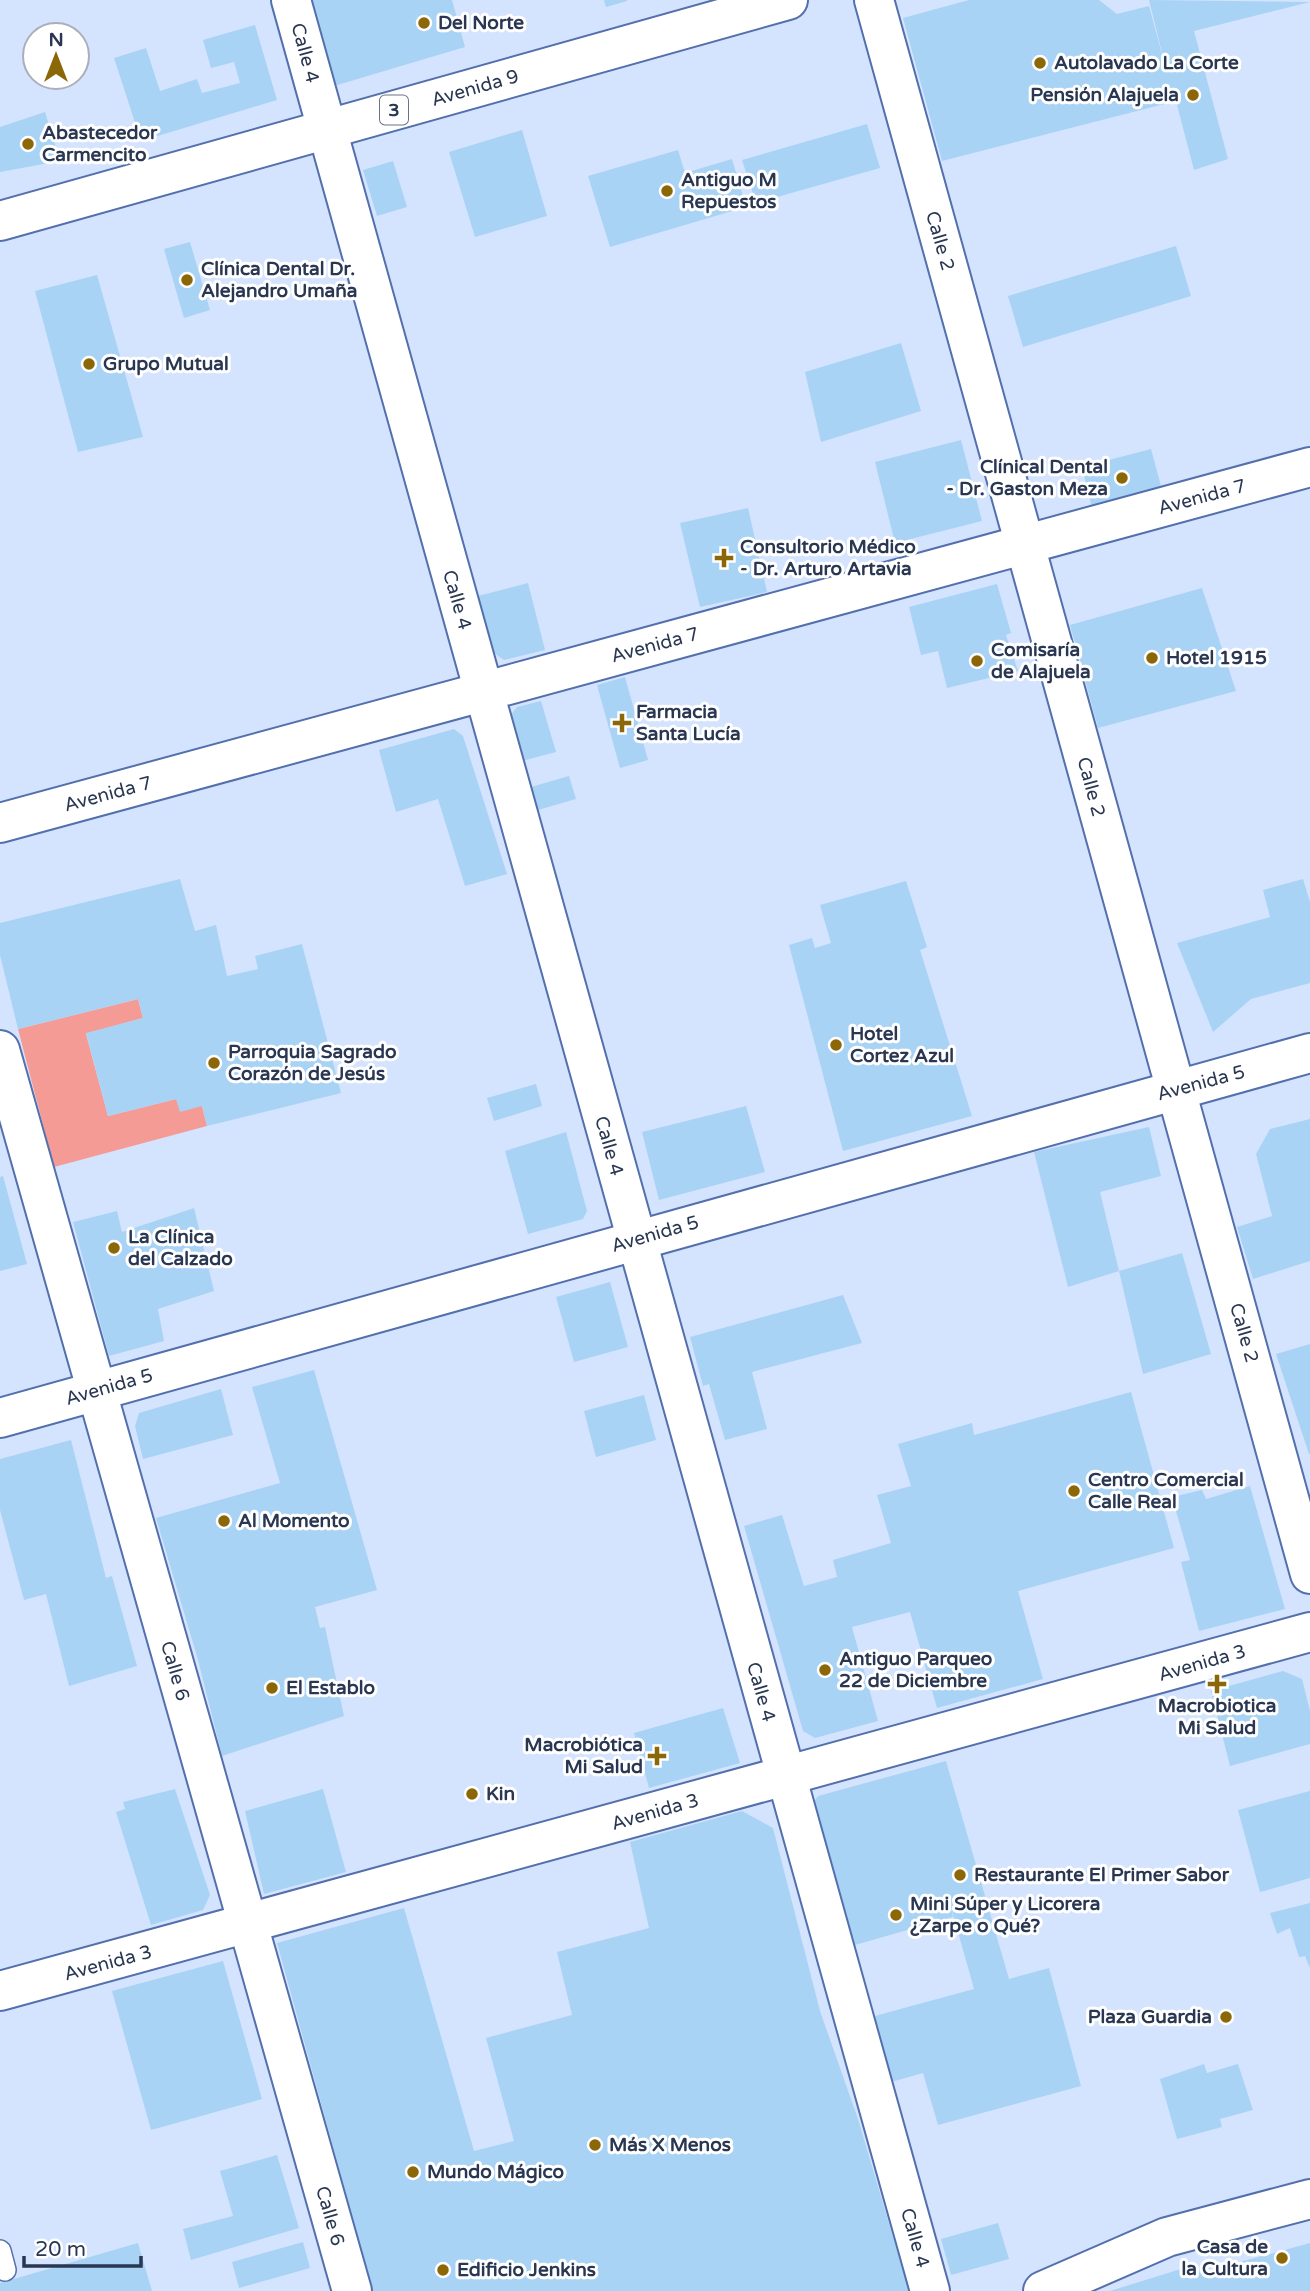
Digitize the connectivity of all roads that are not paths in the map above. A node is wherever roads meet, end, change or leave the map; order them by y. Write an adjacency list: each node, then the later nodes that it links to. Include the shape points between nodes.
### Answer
1 (291, 0): 4 (street, Calle 4)
2 (789, 0): 4 (street, Avenida 9 / 3)
3 (874, 0): 7 (street, Calle 2)
4 (325, 130): 5 (street, Avenida 9 / 3); 8 (street, Calle 4)
5 (0, 221)
6 (1310, 467): 7 (street, Avenida 7)
7 (1024, 545): 8 (street, Avenida 7); 12 (street, Calle 2)
8 (483, 693): 9 (street, Avenida 7); 13 (street, Calle 4)
9 (0, 823)
10 (0, 1050): 14 (street, Calle 6)
11 (1310, 1053): 12 (street, Avenida 5)
12 (1174, 1090): 13 (street, Avenida 5); 16 (street, Calle 2)
13 (635, 1239): 14 (street, Avenida 5); 18 (street, Calle 4)
14 (95, 1391): 15 (street, Avenida 5); 19 (street, Calle 6)
15 (0, 1418)
16 (1310, 1573)
17 (1310, 1632): 18 (street, Avenida 3)
18 (785, 1776): 19 (street, Avenida 3); 23 (street, Calle 4)
19 (248, 1926): 20 (street, Avenida 3); 22 (street, Calle 6)
20 (0, 1992)
21 (1310, 2199): 24 (street, via 1167,2237)
22 (352, 2291)
23 (930, 2291)
24 (1043, 2291)

